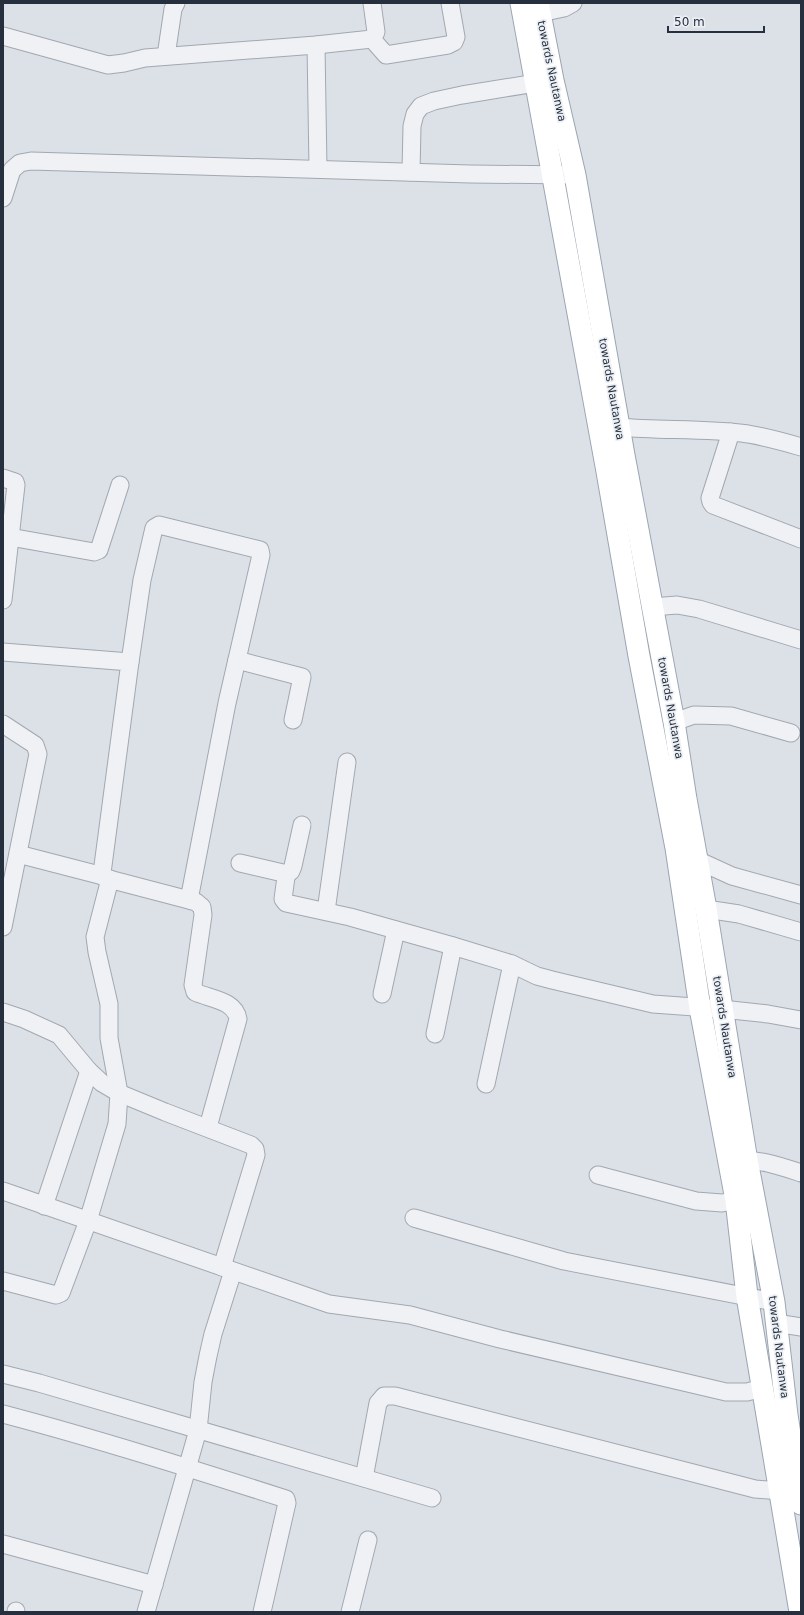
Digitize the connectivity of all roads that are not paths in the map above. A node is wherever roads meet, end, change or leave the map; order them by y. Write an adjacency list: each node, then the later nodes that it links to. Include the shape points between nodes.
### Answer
1 (176, 3): 10 (street)
2 (372, 3): 8 (street, via 376,32)
3 (450, 3): 8 (street, via 456,37 448,46 386,55)
4 (521, 3): 11 (main road)
5 (573, 3): 6 (street, via 564,8)
6 (539, 8): 11 (main road, towards Nautanwa)
7 (3, 36): 10 (street, via 108,65)
8 (372, 39): 9 (street)
9 (316, 46): 10 (street); 14 (street)
10 (166, 56)
11 (544, 82): 15 (street, via 462,95 421,106 414,114 412,126); 16 (main road); 17 (main road, towards Nautanwa)
12 (3, 161): 13 (street)
13 (20, 163): 14 (street, via 32,161); 18 (street, via 12,170)
14 (318, 169): 15 (street)
15 (411, 172): 16 (street)
16 (554, 175): 17 (street); 53 (main road, via 639,656 676,848)
17 (575, 175): 19 (main road, towards Nautanwa)
18 (3, 198)
19 (619, 427): 20 (street); 27 (main road, towards Nautanwa)
20 (731, 432): 21 (street); 25 (street, via 710,498 711,502 713,505)
21 (801, 448)
22 (3, 478): 24 (street, via 15,482 16,485)
23 (120, 485): 24 (street, via 99,550 94,552)
24 (10, 537): 26 (street)
25 (801, 539)
26 (3, 600)
27 (652, 607): 28 (street, via 689,607); 33 (main road, towards Nautanwa)
28 (801, 640)
29 (3, 652): 31 (street)
30 (236, 660): 31 (street, via 261,555 260,550 159,525 154,528 142,580); 32 (street, via 302,677); 44 (street)
31 (130, 662): 42 (street, via 102,873)
32 (293, 720)
33 (674, 722): 35 (street, via 694,715 732,716); 39 (main road, towards Nautanwa)
34 (3, 724): 38 (street, via 36,745 38,750)
35 (792, 733)
36 (347, 762): 46 (street)
37 (302, 825): 41 (street, via 293,866)
38 (18, 854): 42 (street); 47 (street)
39 (697, 860): 43 (street, via 732,876); 45 (main road, towards Nautanwa)
40 (240, 864): 41 (street)
41 (286, 875): 46 (street, via 283,899 285,902)
42 (106, 878): 44 (street); 60 (street, via 95,937 109,1004 109,1038)
43 (801, 895)
44 (188, 900): 61 (street, via 202,907 203,915 193,985 195,992 231,1006 237,1012 238,1019)
45 (706, 909): 49 (street, via 739,914); 54 (main road, towards Nautanwa)
46 (326, 912): 48 (street, via 350,916)
47 (3, 927)
48 (396, 930): 50 (street); 52 (street)
49 (801, 932)
50 (453, 946): 51 (street); 57 (street)
51 (512, 964): 53 (street, via 537,976 617,997 653,1004); 59 (street)
52 (382, 994)
53 (700, 1008): 54 (street); 62 (main road)
54 (722, 1009): 56 (street); 62 (main road, towards Nautanwa)
55 (3, 1012): 58 (street, via 59,1036)
56 (801, 1020)
57 (435, 1034)
58 (89, 1071): 60 (street, via 102,1084); 67 (street)
59 (486, 1084)
60 (119, 1093): 61 (street); 69 (street, via 117,1124)
61 (208, 1127): 70 (street, via 251,1145 256,1155)
62 (738, 1161): 63 (street, via 778,1165); 66 (main road, towards Nautanwa)
63 (801, 1173)
64 (598, 1175): 66 (street, via 696,1201 722,1203)
65 (3, 1191): 67 (street)
66 (745, 1199): 72 (main road); 73 (main road, towards Nautanwa)
67 (44, 1206): 69 (street)
68 (414, 1218): 72 (street, via 564,1261)
69 (88, 1221): 70 (street); 71 (street, via 64,1289 59,1295)
70 (227, 1269): 77 (street, via 329,1304 410,1315 500,1339 726,1392 747,1392); 80 (street, via 203,1382)
71 (3, 1281)
72 (746, 1296): 73 (street); 77 (main road)
73 (774, 1302): 74 (main road, towards Nautanwa)
74 (776, 1323): 75 (street); 79 (main road, towards Nautanwa)
75 (801, 1327)
76 (3, 1374): 80 (street)
77 (763, 1388): 83 (main road)
78 (3, 1414): 81 (street)
79 (794, 1416): 85 (main road, towards Nautanwa)
80 (198, 1430): 81 (street); 82 (street)
81 (186, 1467): 88 (street); 90 (street, via 286,1499)
82 (364, 1478): 83 (street, via 378,1404 384,1396 403,1398 756,1490); 84 (street)
83 (780, 1491): 92 (main road)
84 (432, 1498)
85 (801, 1504)
86 (368, 1540): 91 (street)
87 (3, 1544): 88 (street)
88 (154, 1585): 89 (street)
89 (146, 1612)
90 (262, 1612)
91 (350, 1612)
92 (800, 1612)

